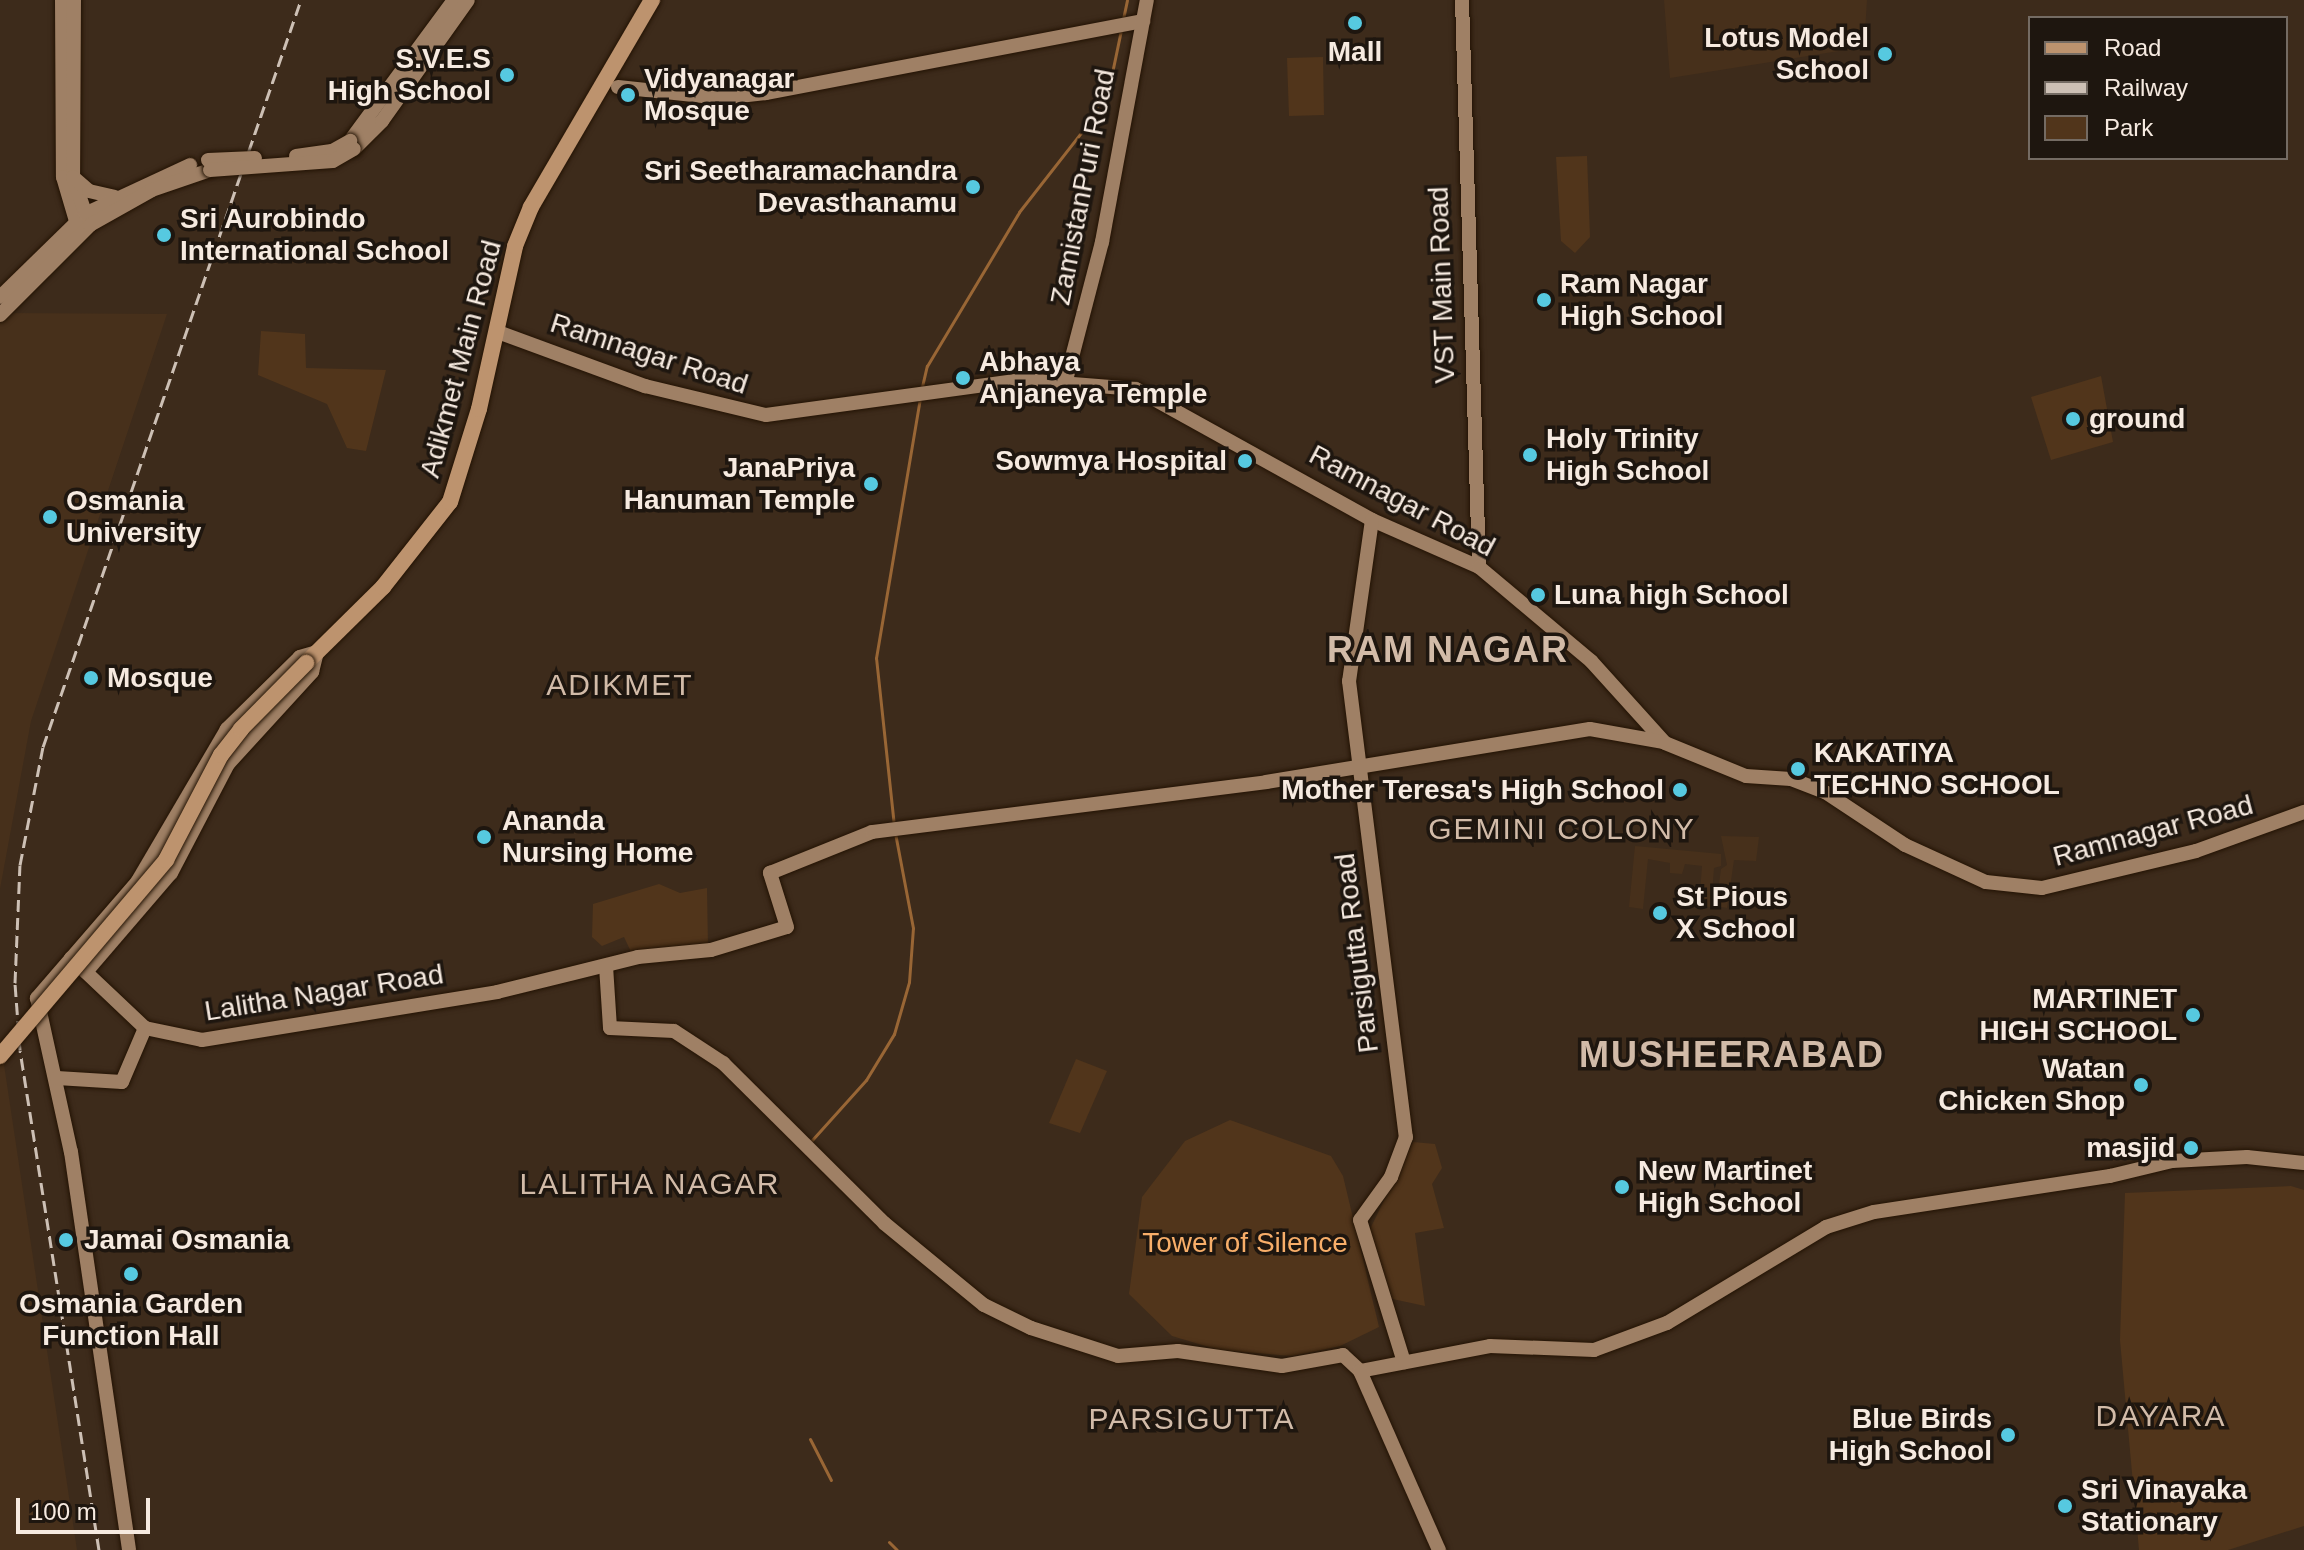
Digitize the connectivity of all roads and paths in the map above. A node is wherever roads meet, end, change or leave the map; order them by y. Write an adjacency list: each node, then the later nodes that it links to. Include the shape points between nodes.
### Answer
1 (62, 0): 16 (street, via 63,177)
2 (74, 0): 12 (street)
3 (454, 0): 11 (street)
4 (468, 0): 11 (street, via 382,121)
5 (652, 0): 15 (main road, Adikmet Main Road)
6 (663, 0): 10 (main road, Adikmet Main Road)
7 (1147, 0): 9 (street, ZamistanPuri Road)
8 (1462, 0): 22 (street, VST Main Road)
9 (1138, 22): 10 (street, via 766,93 695,97); 20 (street, ZamistanPuri Road, via 1102,242)
10 (618, 87): 15 (main road, Adikmet Main Road)
11 (352, 145): 13 (street, bridge, via 333,161 210,170)
12 (73, 177): 14 (street, via 89,191); 16 (street)
13 (162, 180): 14 (street); 16 (street)
14 (114, 197): 16 (street)
15 (528, 221): 19 (main road, Adikmet Main Road, via 515,246)
16 (83, 223): 17 (street); 18 (street)
17 (0, 297)
18 (0, 315)
19 (498, 332): 20 (street, Ramnagar Road, via 645,386 747,413 781,416 1023,380); 23 (main road, Adikmet Main Road, via 450,502 412,554)
20 (1065, 384): 21 (street, Ramnagar Road, via 1136,389)
21 (1372, 520): 22 (street, Ramnagar Road); 25 (street, Parsigutta Road, via 1349,681)
22 (1479, 567): 24 (street, Ramnagar Road, via 1591,661)
23 (312, 657): 27 (street, via 300,657 227,729 138,881); 29 (street, via 312,672 228,764 171,873); 31 (main road, Adikmet Main Road, bridge, via 241,729 221,755 166,860)
24 (1665, 743): 25 (street, via 1590,729); 26 (street, Ramnagar Road, via 1746,776 1791,779 1825,792 1929,857 1986,882 2031,887 2196,851)
25 (1361, 766): 28 (street, Lalitha Nagar Road, via 872,832 770,873 787,927 711,950 638,957); 34 (street, Parsigutta Road, via 1406,1137 1391,1177 1360,1220)
26 (2304, 812)
27 (71, 958): 29 (street); 32 (street, via 37,998)
28 (606, 966): 30 (street, Lalitha Nagar Road, via 497,992 202,1040); 35 (street, via 610,1028 674,1031 723,1063 884,1223 984,1305 1031,1328 1118,1356 1178,1351 1282,1366 1343,1355)
29 (86, 972): 30 (street)
30 (145, 1028): 32 (street, via 122,1082)
31 (0, 1056)
32 (57, 1078): 36 (street)
33 (2304, 1163): 34 (street, via 2247,1157 2172,1161 2110,1176 1874,1212 1826,1227 1667,1323 1623,1341 1594,1350 1490,1346)
34 (1404, 1362): 35 (street)
35 (1360, 1371): 37 (street)
36 (129, 1550)
37 (1439, 1550)

